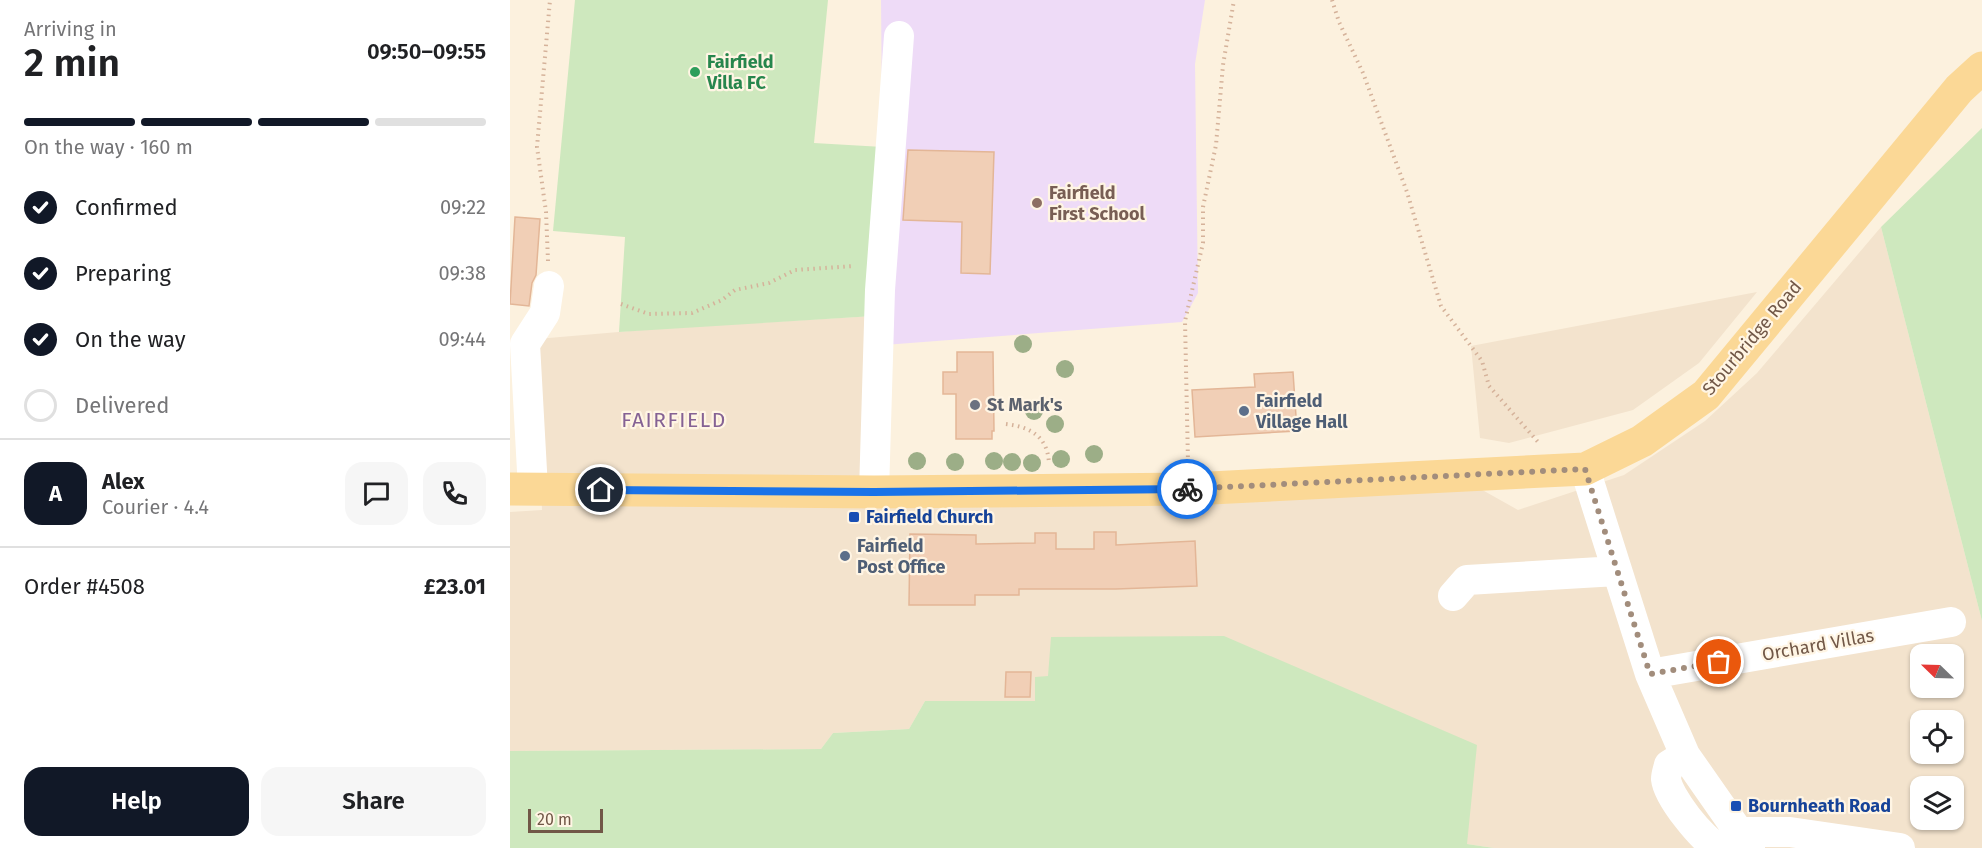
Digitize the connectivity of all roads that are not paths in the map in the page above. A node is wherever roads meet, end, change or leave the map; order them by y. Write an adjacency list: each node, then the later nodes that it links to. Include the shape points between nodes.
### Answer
1 (898, 36): 6 (street, via 880,290)
2 (1982, 68): 4 (main road, Stourbridge Road, via 1959,89 1706,395 1642,441)
3 (549, 286): 5 (street, via 545,313 525,344)
4 (1574, 469): 6 (main road, Stourbridge Road, via 1188,489); 7 (street)
5 (521, 489): 6 (main road, Stourbridge Road)
6 (874, 492)
7 (1617, 571): 8 (street, via 1467,580); 10 (street)
8 (1453, 596)
9 (1951, 622): 10 (street, Orchard Villas)
10 (1650, 674): 11 (street, via 1685,755)
11 (1741, 845): 12 (street, via 1790,832)
12 (1900, 848)

